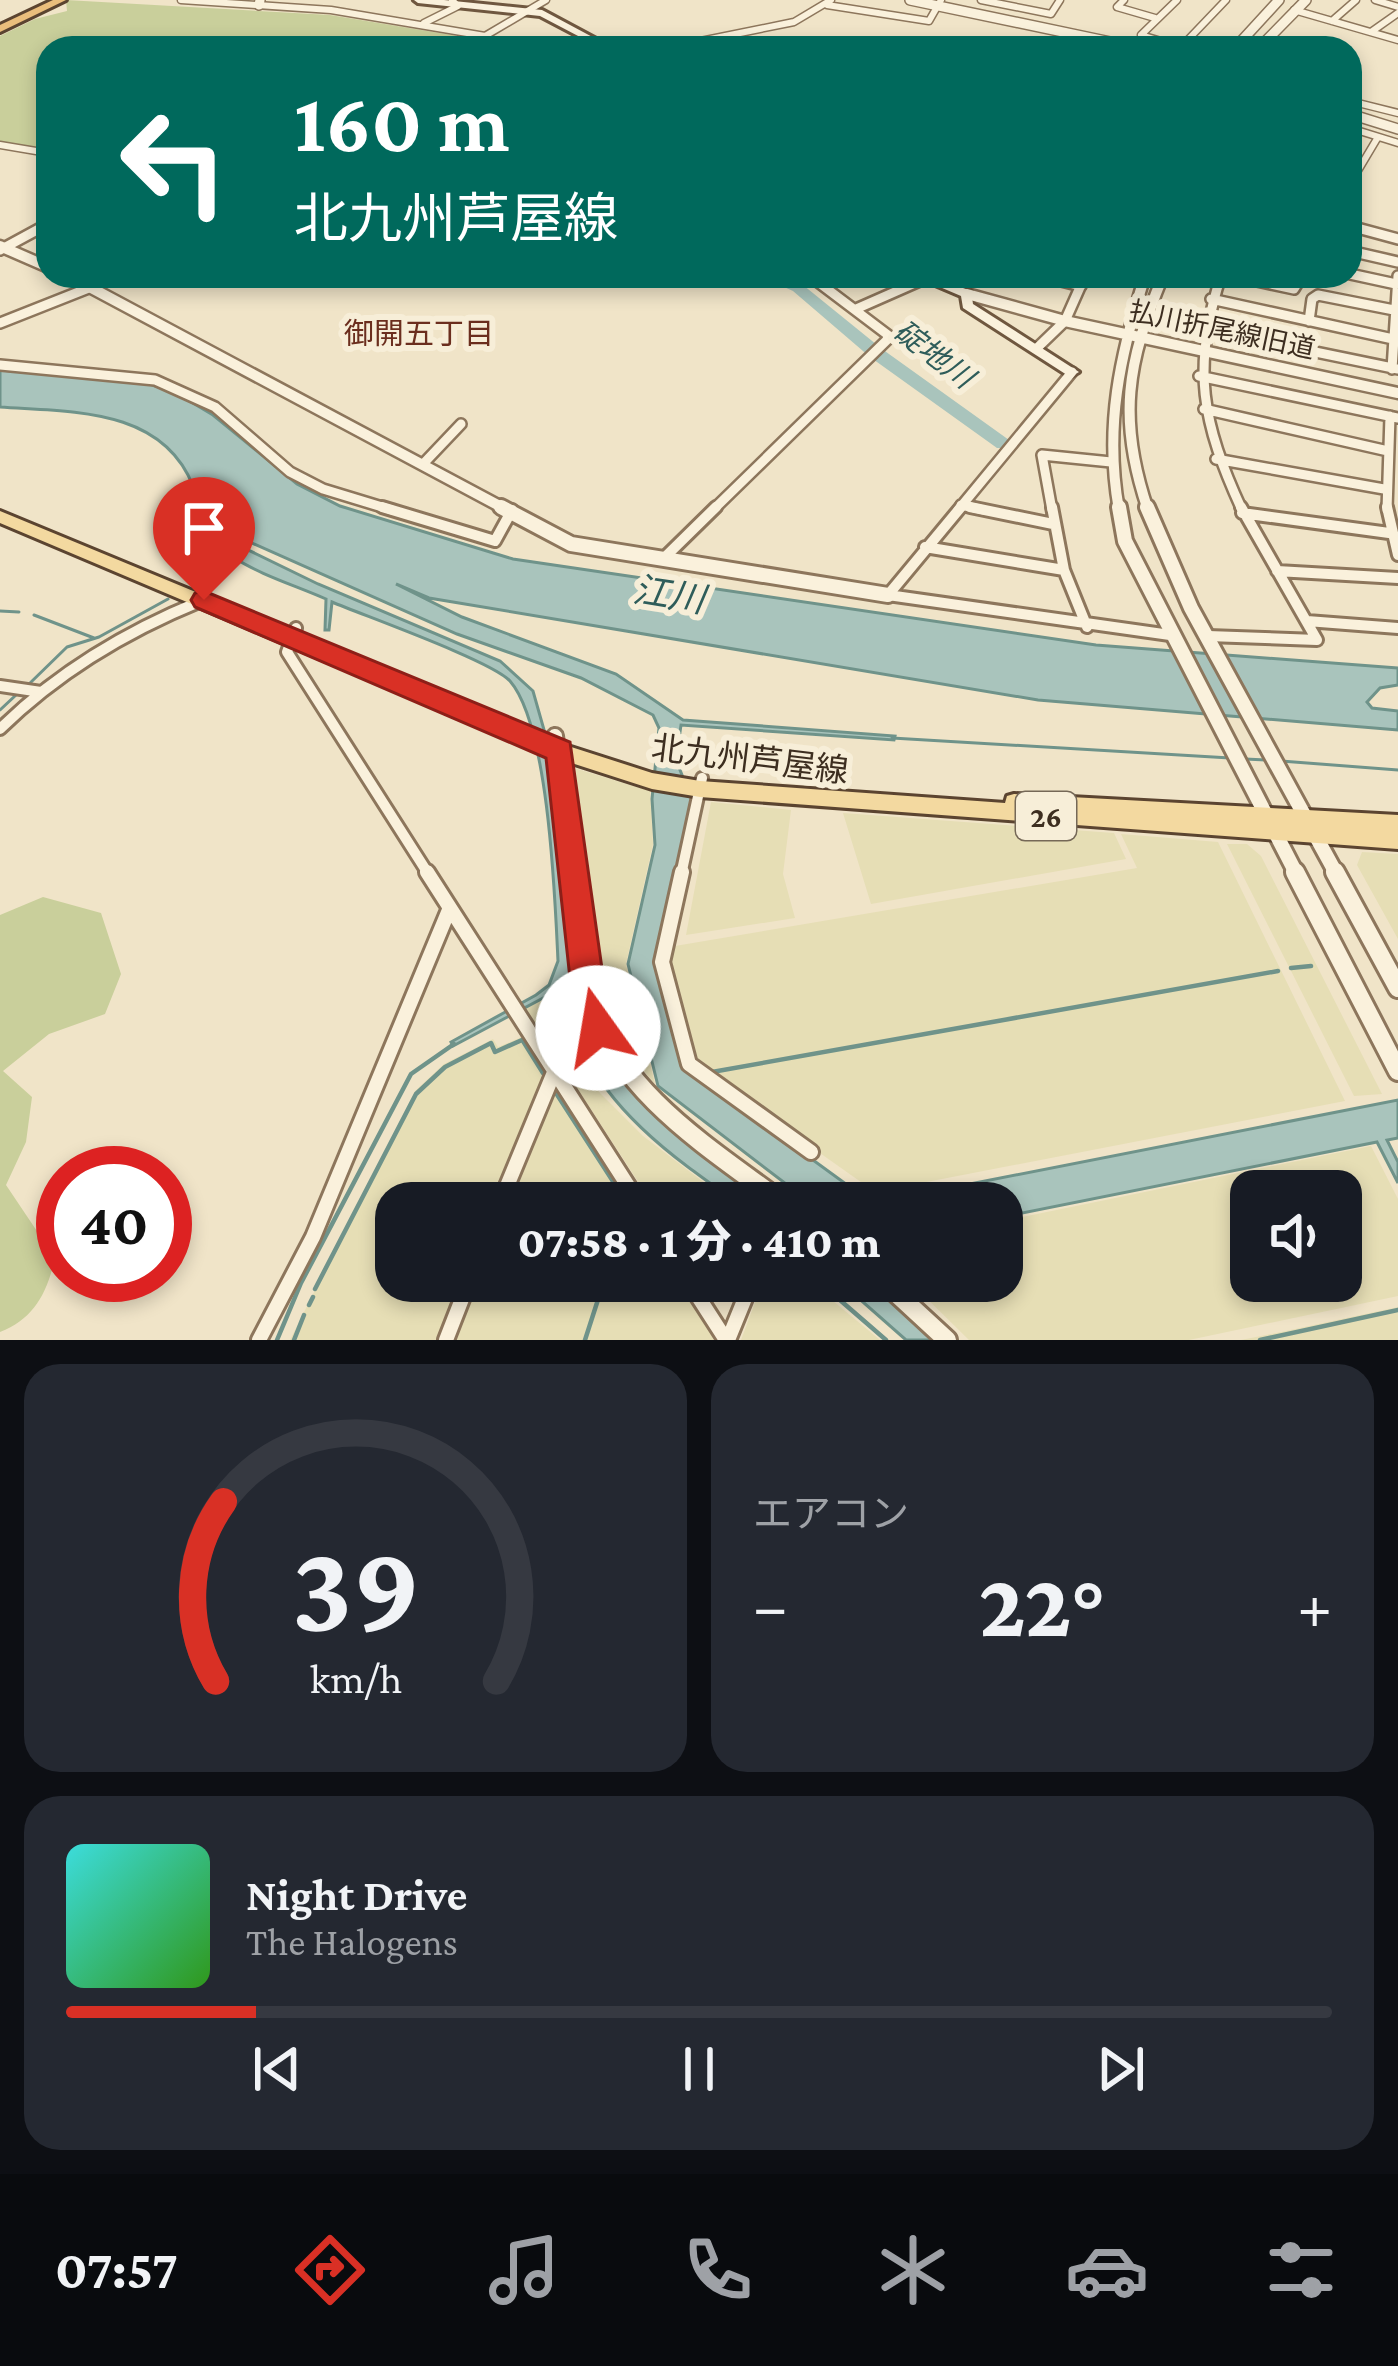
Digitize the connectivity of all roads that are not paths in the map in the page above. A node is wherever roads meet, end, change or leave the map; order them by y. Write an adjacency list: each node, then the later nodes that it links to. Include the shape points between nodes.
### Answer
1 (51, 0): 30 (highway)
2 (61, 0): 30 (highway)
3 (181, 0): 17 (street)
4 (418, 0): 20 (main road)
5 (545, 0): 26 (street)
6 (900, 0): 23 (street)
7 (910, 0): 23 (street)
8 (982, 0): 22 (street)
9 (1060, 0): 22 (street, via 1051,14)
10 (1124, 0): 27 (street, via 1117,7)
11 (1177, 0): 27 (street)
12 (1212, 0): 18 (street)
13 (1280, 0): 38 (street)
14 (1306, 0): 24 (street)
15 (1356, 0): 28 (street)
16 (1375, 0): 25 (street)
17 (212, 1): 19 (street)
18 (1224, 1): 37 (street)
19 (260, 3): 29 (street)
20 (454, 3): 26 (main road); 29 (street)
21 (829, 3): 23 (street, via 929,22); 34 (street, via 794,22)
22 (1011, 3)
23 (941, 5): 35 (street)
24 (1294, 10): 28 (street); 39 (street)
25 (1398, 10): 31 (street)
26 (533, 11): 32 (street); 33 (main road)
27 (1155, 18): 36 (street)
28 (1332, 21): 31 (street)
29 (422, 25): 32 (street)
30 (0, 26)
31 (1371, 32): 40 (street)
32 (485, 36)
33 (588, 36)
34 (725, 36)
35 (1074, 36)
36 (1144, 36)
37 (1192, 36)
38 (1246, 36)
39 (1270, 36)
40 (1398, 40)
41 (1362, 104): 42 (street)
42 (1398, 113)
43 (1362, 117): 44 (street)
44 (1398, 128)
45 (1362, 132): 46 (street)
46 (1378, 137): 47 (street); 50 (street)
47 (1398, 143)
48 (0, 145): 49 (street)
49 (36, 151)
50 (1362, 164)
51 (1362, 229): 53 (street)
52 (36, 230): 54 (street)
53 (1398, 238)
54 (2, 248): 56 (street)
55 (1362, 253): 57 (street)
56 (36, 262)
57 (1398, 262)
58 (1362, 276): 59 (street)
59 (1397, 280): 72 (street)
60 (87, 288): 75 (street)
61 (96, 288): 94 (street)
62 (827, 288): 71 (street)
63 (903, 288): 71 (street)
64 (952, 288): 69 (main road)
65 (1080, 288): 73 (street)
66 (1143, 288): 77 (street)
67 (1157, 288): 77 (street)
68 (1215, 288): 70 (street)
69 (967, 294): 73 (street, 払川折尾線旧道); 79 (main road, via 967,305)
70 (1210, 299): 74 (street); 76 (street)
71 (856, 309): 105 (street, via 887,340)
72 (1394, 310): 74 (street, via 1318,295); 78 (street)
73 (1065, 321): 77 (street, 払川折尾線旧道); 79 (street)
74 (1309, 321): 78 (street)
75 (0, 323)
76 (1204, 328): 80 (street); 82 (street)
77 (1133, 335): 80 (street, 払川折尾線旧道); 93 (street, via 1110,399); 116 (street, via 1126,400 1135,459 1160,542)
78 (1393, 339): 82 (street)
79 (1036, 349): 83 (main road)
80 (1200, 351): 84 (street); 85 (street, 払川折尾線旧道)
81 (0, 365): 98 (street, via 155,380 215,407 290,472 323,489 494,541)
82 (1395, 369)
83 (1072, 372): 89 (street)
84 (1198, 376): 86 (street); 87 (street)
85 (1398, 393)
86 (1204, 409): 90 (street); 92 (street)
87 (1394, 417): 90 (street)
88 (461, 424): 94 (street)
89 (1014, 442): 91 (street); 96 (street)
90 (1388, 451): 95 (street)
91 (1042, 454): 93 (street); 101 (street)
92 (1216, 459): 95 (street); 99 (street)
93 (1111, 462): 115 (street, via 1125,541)
94 (422, 464): 98 (street)
95 (1384, 489): 102 (street)
96 (961, 505): 101 (street); 103 (street)
97 (0, 507): 114 (main road, 北九州芦屋線 / 26)
98 (512, 511): 105 (street, via 571,544)
99 (1242, 513): 102 (street); 107 (street)
100 (0, 517): 110 (main road, 北九州芦屋線 / 26)
101 (1053, 524): 106 (street)
102 (1389, 532): 104 (street)
103 (925, 548): 106 (street); 109 (street)
104 (1398, 555)
105 (662, 560): 109 (street)
106 (1064, 570): 112 (street)
107 (1277, 572): 108 (street); 111 (street)
108 (1398, 578)
109 (888, 595): 112 (street)
110 (204, 600): 114 (main road, 北九州芦屋線 / 26); 118 (street, via 146,625)
111 (1307, 621): 113 (street); 116 (street, via 1317,640)
112 (1088, 627): 115 (street)
113 (1398, 628)
114 (292, 632): 120 (main road, 北九州芦屋線 / 26); 126 (street, via 287,652)
115 (1172, 639): 123 (street)
116 (1211, 641): 124 (street)
117 (0, 686): 118 (street)
118 (41, 692): 119 (street)
119 (0, 729)
120 (557, 743): 121 (main road, 北九州芦屋線 / 26); 133 (street, via 598,1028 639,1088)
121 (698, 783): 123 (main road, 北九州芦屋線 / 26); 130 (street, via 662,962 689,1064)
122 (1398, 824): 124 (main road, 北九州芦屋線 / 26)
123 (1269, 825): 124 (main road, 北九州芦屋線 / 26); 129 (street)
124 (1312, 827): 125 (main road, 北九州芦屋線 / 26); 127 (street)
125 (1398, 840)
126 (449, 910): 128 (street); 138 (street, via 314,1237)
127 (1398, 988)
128 (555, 1070): 131 (street); 132 (street)
129 (1398, 1071)
130 (811, 1152)
131 (509, 1182)
132 (626, 1182)
133 (757, 1182)
134 (461, 1302): 139 (street)
135 (702, 1302): 140 (street)
136 (743, 1302): 140 (street)
137 (906, 1302): 141 (street)
138 (259, 1340)
139 (446, 1340)
140 (727, 1340)
141 (947, 1340)

